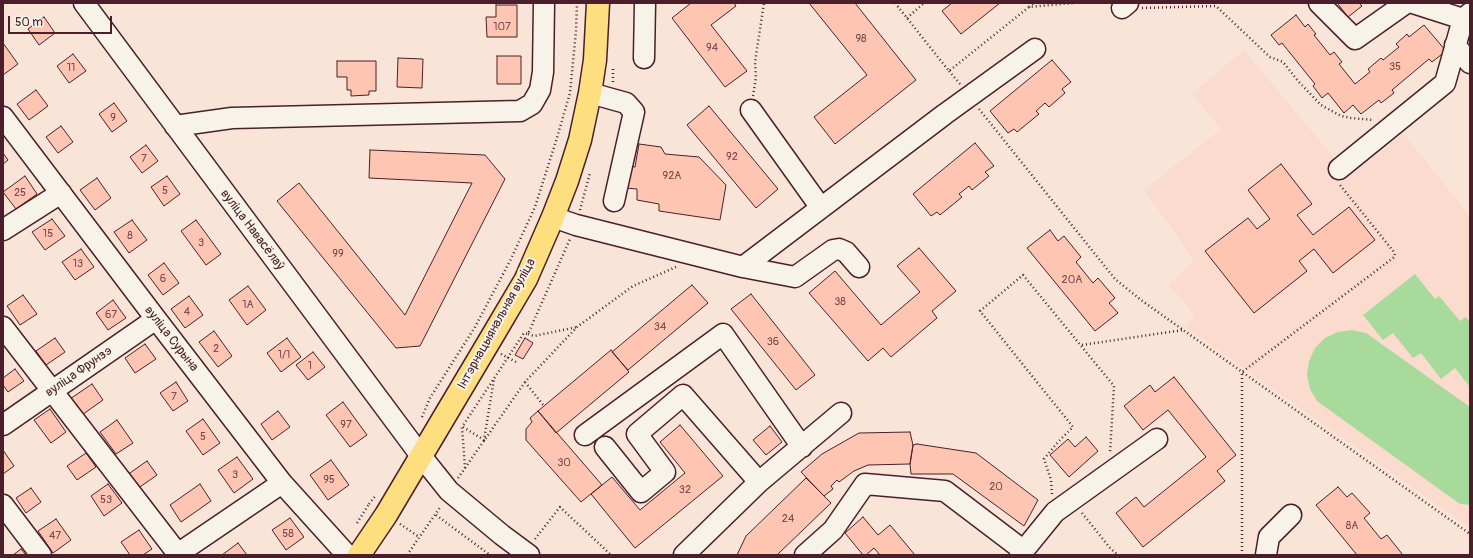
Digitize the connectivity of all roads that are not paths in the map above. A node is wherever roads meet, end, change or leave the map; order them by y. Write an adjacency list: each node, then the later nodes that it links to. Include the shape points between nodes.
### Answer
1 (84, 3): 16 (street, вуліца Навасёлаў)
2 (544, 3): 16 (street, via 543,72 540,90 532,104 520,111 232,118)
3 (598, 3): 13 (main road, Інтэрнацыянальная вуліца, via 595,60)
4 (645, 3): 11 (street)
5 (1319, 3): 6 (street, via 1355,39)
6 (1406, 3)
7 (1413, 3): 8 (street)
8 (1466, 16): 9 (street)
9 (1455, 45): 12 (street); 17 (street, via 1445,83)
10 (1035, 49): 20 (street)
11 (644, 58)
12 (1470, 63)
13 (590, 93): 19 (street, via 626,103 634,112); 21 (main road, Інтэрнацыянальная вуліца, via 580,140)
14 (751, 110): 20 (street)
15 (3, 117): 18 (street, вуліца Сурына)
16 (175, 126): 34 (street, вуліца Навасёлаў)
17 (1339, 168)
18 (60, 193): 22 (street); 25 (street, вуліца Сурына)
19 (614, 201)
20 (821, 208): 23 (street)
21 (554, 217): 23 (street, via 576,225); 34 (main road, Інтэрнацыянальная вуліца, via 526,279)
22 (3, 230)
23 (743, 266): 24 (street, via 795,277 839,249 846,252)
24 (859, 267)
25 (156, 319): 27 (street, вуліца Фрунзэ); 36 (street, вуліца Сурына)
26 (3, 327): 27 (street)
27 (53, 390): 29 (street, вуліца Фрунзэ); 41 (street)
28 (841, 413): 33 (street)
29 (3, 425)
30 (585, 435): 33 (street, via 723,334)
31 (1157, 439): 40 (street, via 1054,512)
32 (605, 447): 35 (street, via 641,492 665,472 637,434 683,395)
33 (802, 447): 35 (street)
34 (416, 449): 39 (street, вуліца Навасёлаў, via 449,491); 44 (main road, Інтэрнацыянальная вуліца, via 386,515)
35 (759, 482): 45 (street)
36 (282, 483): 41 (street); 43 (street, вуліца Сурына)
37 (3, 505): 42 (street)
38 (1291, 515): 47 (street, via 1269,537)
39 (526, 553)
40 (1022, 553): 46 (street, via 945,491 865,484 833,530)
41 (177, 554)
42 (41, 555)
43 (347, 555)
44 (359, 555)
45 (684, 555)
46 (805, 555)
47 (1266, 555)

